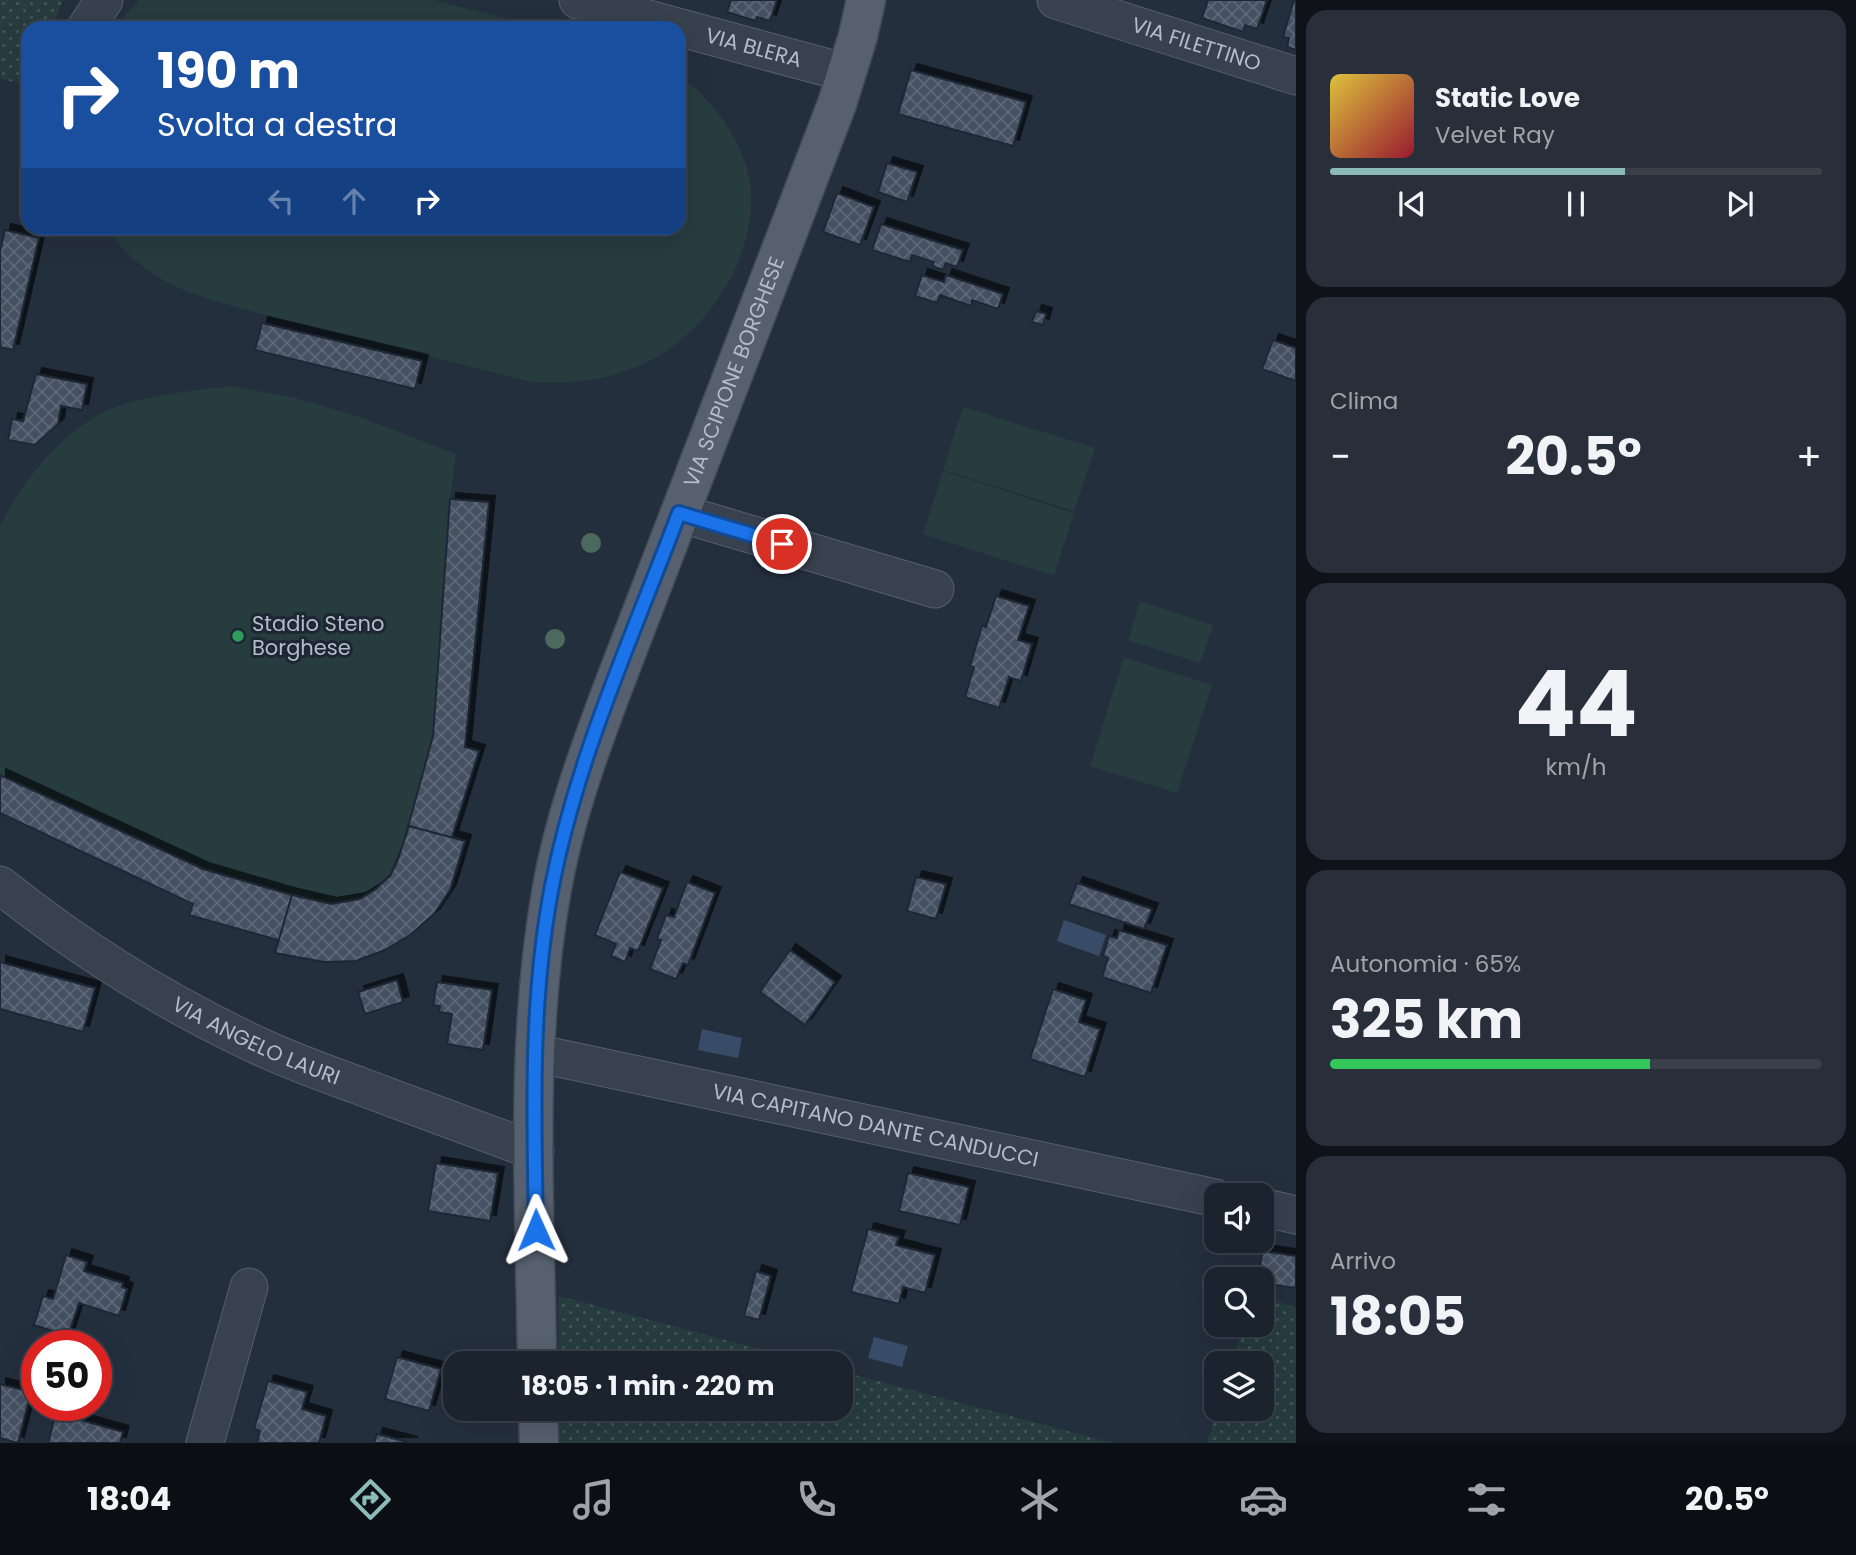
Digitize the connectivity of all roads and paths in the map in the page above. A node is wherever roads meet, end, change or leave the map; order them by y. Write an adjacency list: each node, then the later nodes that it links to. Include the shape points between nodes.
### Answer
1 (104, 0): 5 (street)
2 (578, 0): 6 (street, VIA BLERA)
3 (866, 0): 8 (main road, VIA SCIPIONE BORGHESE)
4 (1056, 0): 9 (street, VIA FILETTINO)
5 (90, 21)
6 (655, 21)
7 (686, 29): 8 (street, VIA BLERA)
8 (847, 73): 10 (main road, VIA SCIPIONE BORGHESE)
9 (1296, 76)
10 (679, 513): 11 (street); 13 (main road, VIA SCIPIONE BORGHESE, via 589,752 562,844 543,947)
11 (935, 589)
12 (0, 885): 14 (street, VIA ANGELO LAURI, via 88,950 247,1041)
13 (535, 1053): 14 (main road, VIA SCIPIONE BORGHESE); 15 (street, VIA CAPITANO DANTE CANDUCCI)
14 (535, 1151): 19 (main road, VIA SCIPIONE BORGHESE)
15 (1204, 1195)
16 (1274, 1210): 17 (street)
17 (1296, 1215)
18 (249, 1287): 21 (street)
19 (537, 1351)
20 (538, 1421): 22 (main road)
21 (205, 1443)
22 (538, 1443)

